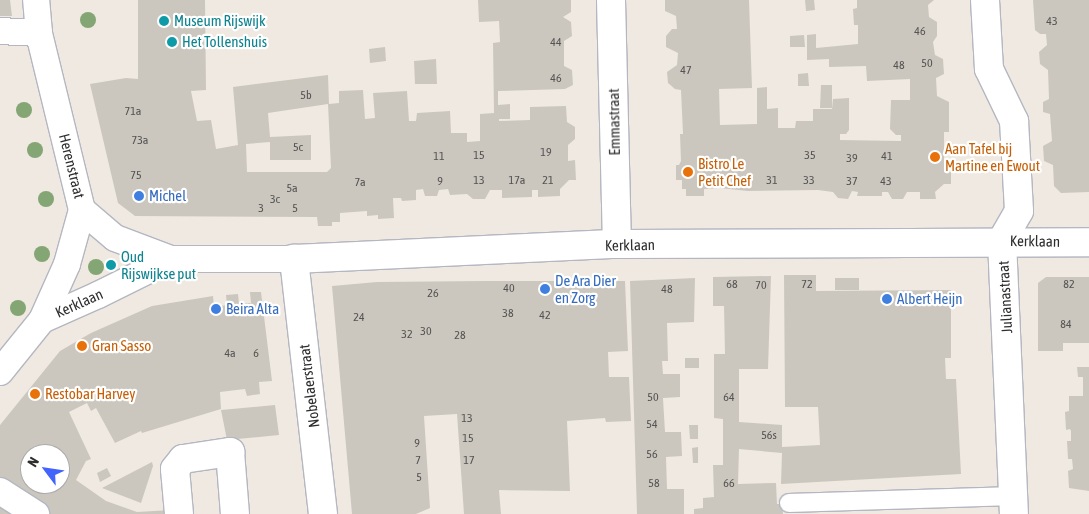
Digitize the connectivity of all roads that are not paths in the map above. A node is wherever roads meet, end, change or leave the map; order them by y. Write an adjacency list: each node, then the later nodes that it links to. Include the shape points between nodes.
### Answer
1 (36, 0): 5 (street, Herenstraat)
2 (611, 0): 9 (street, Emmastraat)
3 (985, 0): 7 (street, Julianastraat, via 988,69 1014,122 1019,211)
4 (0, 31): 5 (street)
5 (40, 33): 6 (street, Herenstraat)
6 (82, 210): 10 (street, Kerklaan, via 115,238); 12 (street, Herenstraat, via 67,264)
7 (1002, 241): 8 (street, Kerklaan); 9 (street, Kerklaan); 16 (street, Julianastraat)
8 (1089, 242)
9 (616, 244): 11 (street, Kerklaan)
10 (171, 259): 11 (street, Kerklaan); 12 (street, Kerklaan)
11 (294, 259): 20 (street, Nobelaerstraat)
12 (42, 320): 13 (street, Herenstraat)
13 (0, 372)
14 (0, 491): 17 (street)
15 (789, 503): 16 (lane)
16 (1014, 505)
17 (36, 514)
18 (179, 514): 19 (street, via 175,470 183,459 230,452)
19 (235, 514)
20 (323, 514)

